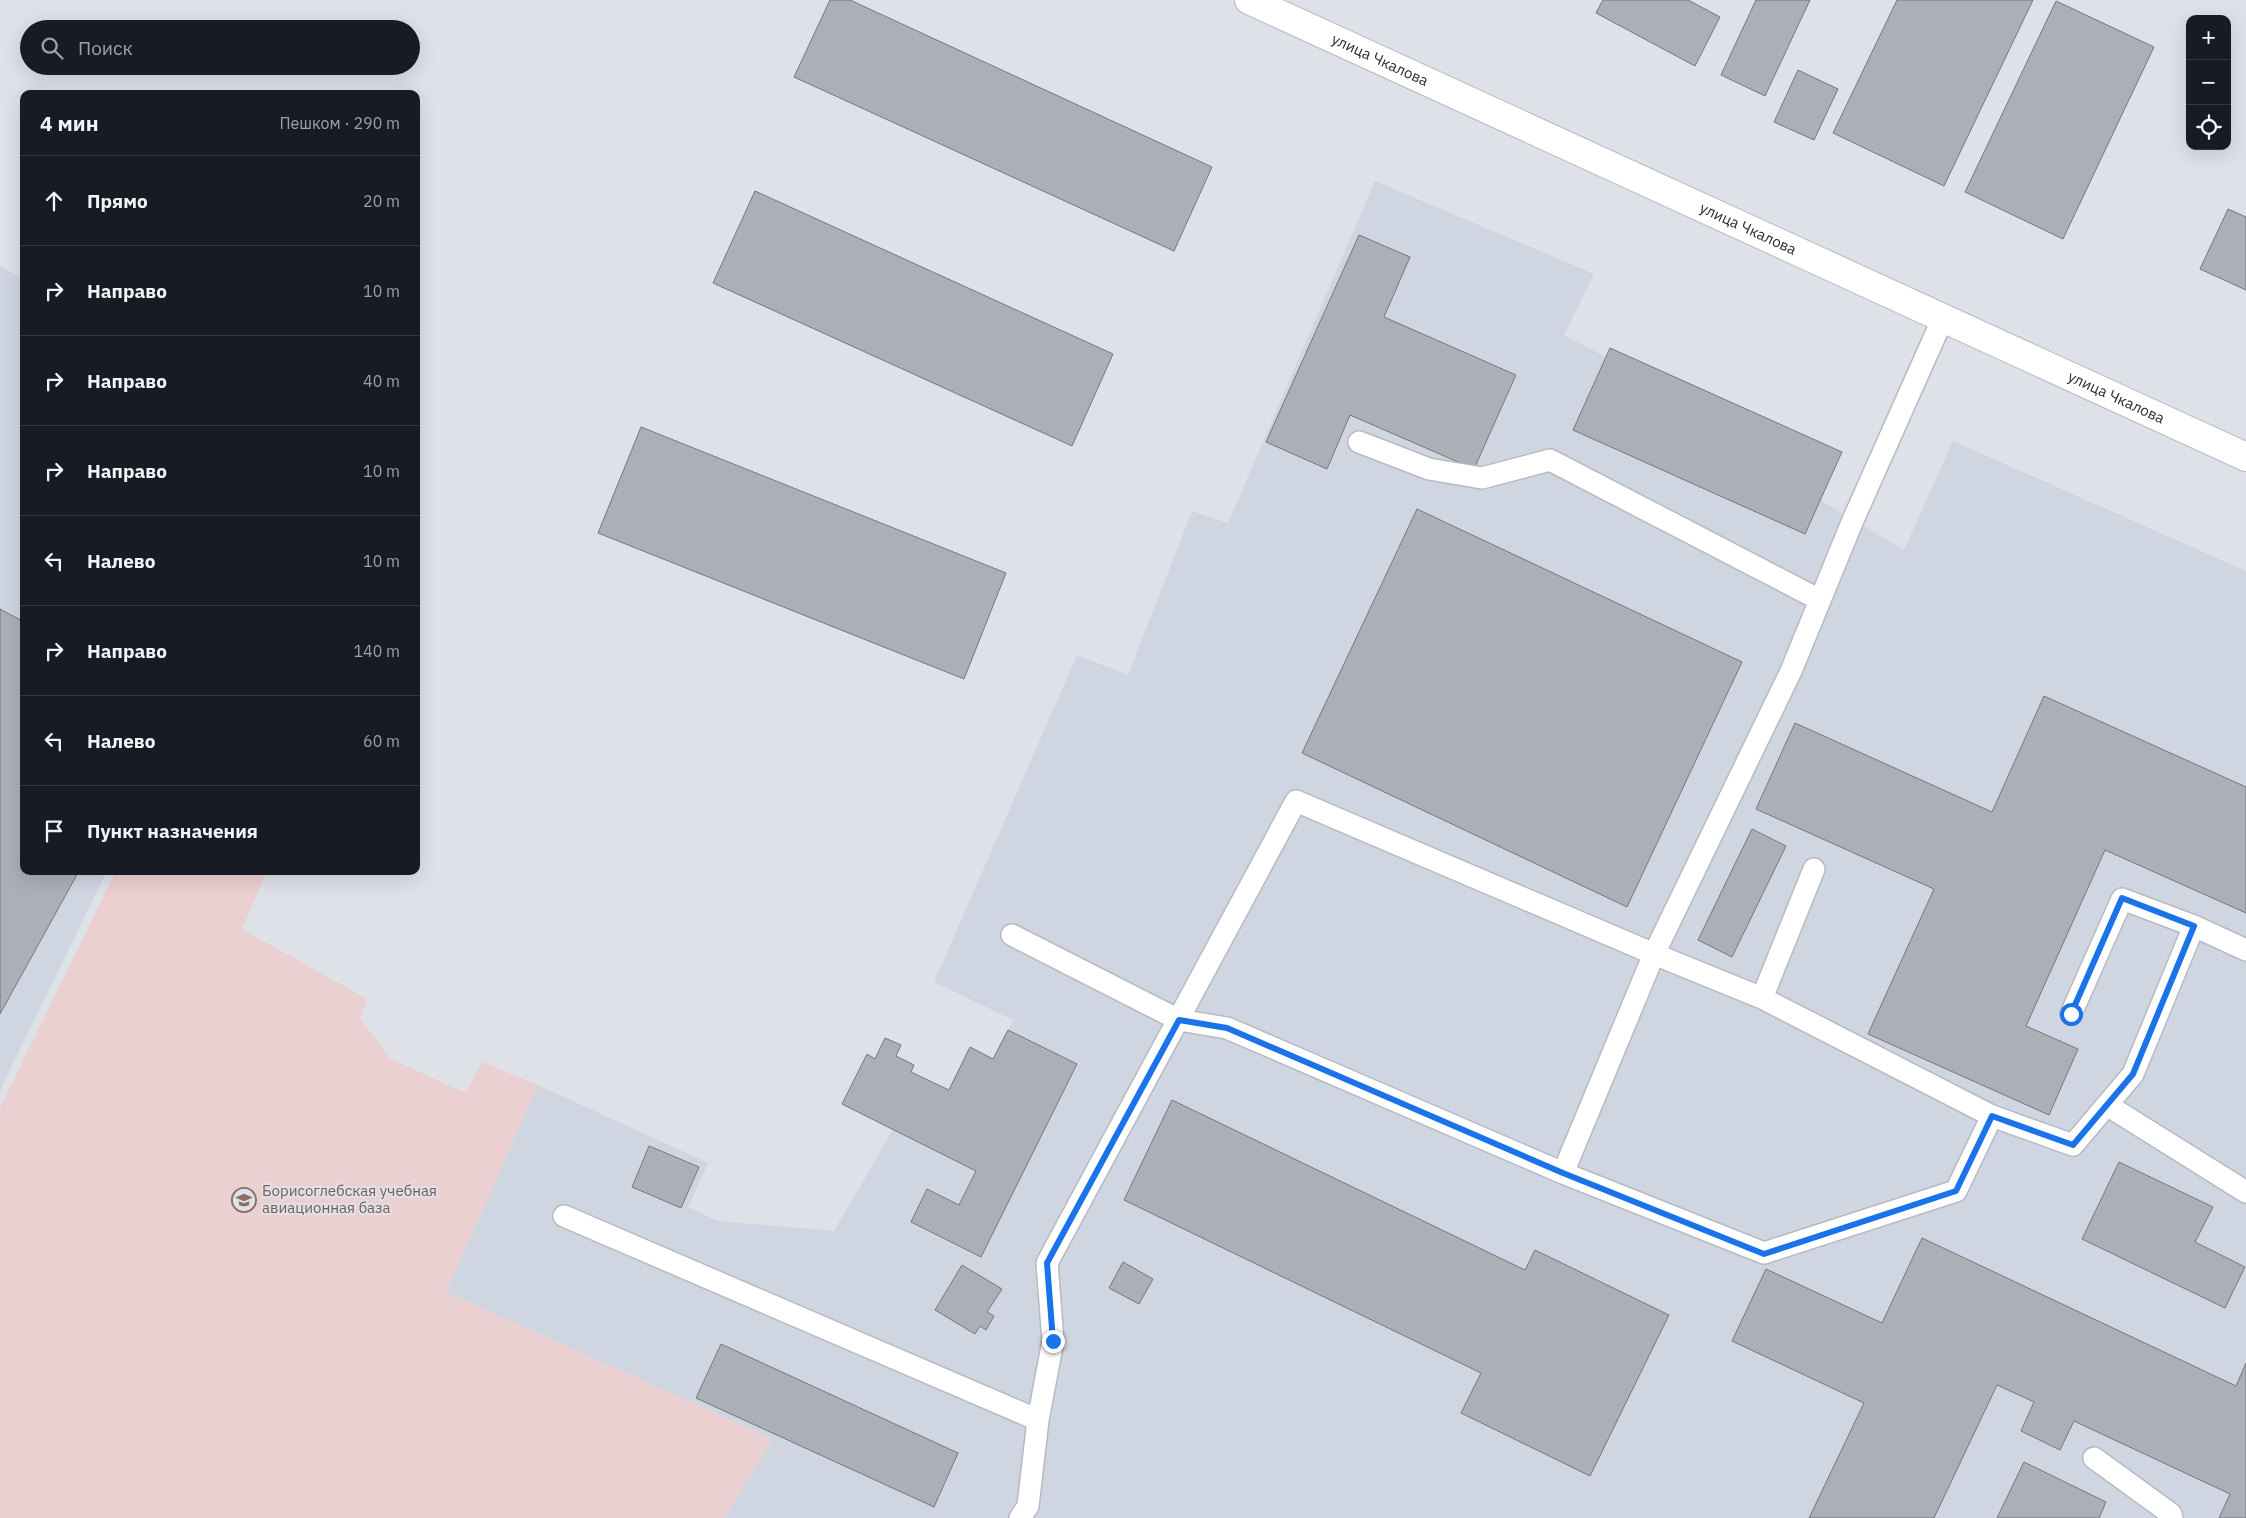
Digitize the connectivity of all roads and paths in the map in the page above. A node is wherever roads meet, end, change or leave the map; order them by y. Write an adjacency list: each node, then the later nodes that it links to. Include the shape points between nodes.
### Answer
1 (1249, 0): 2 (street, улица Чкалова)
2 (1942, 318): 4 (street, улица Чкалова); 5 (lane)
3 (1359, 442): 5 (lane, via 1429,469 1482,478 1550,460)
4 (2246, 457)
5 (1820, 600): 10 (lane, via 1791,671)
6 (1814, 869): 11 (lane)
7 (2194, 926): 9 (lane); 12 (lane, via 2122,898); 14 (lane, via 2133,1074)
8 (1012, 935): 13 (lane)
9 (2246, 950)
10 (1654, 954): 11 (lane); 13 (lane, via 1296,802); 16 (lane)
11 (1762, 998): 15 (lane)
12 (2071, 1014)
13 (1179, 1020): 16 (lane, via 1227,1028); 19 (lane, via 1047,1263 1053,1341)
14 (2107, 1105): 15 (lane, via 2073,1145); 17 (lane)
15 (1992, 1116): 16 (lane, via 1956,1191 1764,1254)
16 (1563, 1173)
17 (2246, 1192)
18 (564, 1216): 19 (lane)
19 (1038, 1420): 21 (lane, via 1028,1506)
20 (2094, 1458): 22 (lane, via 2171,1514)
21 (1020, 1518)
22 (2172, 1518)

